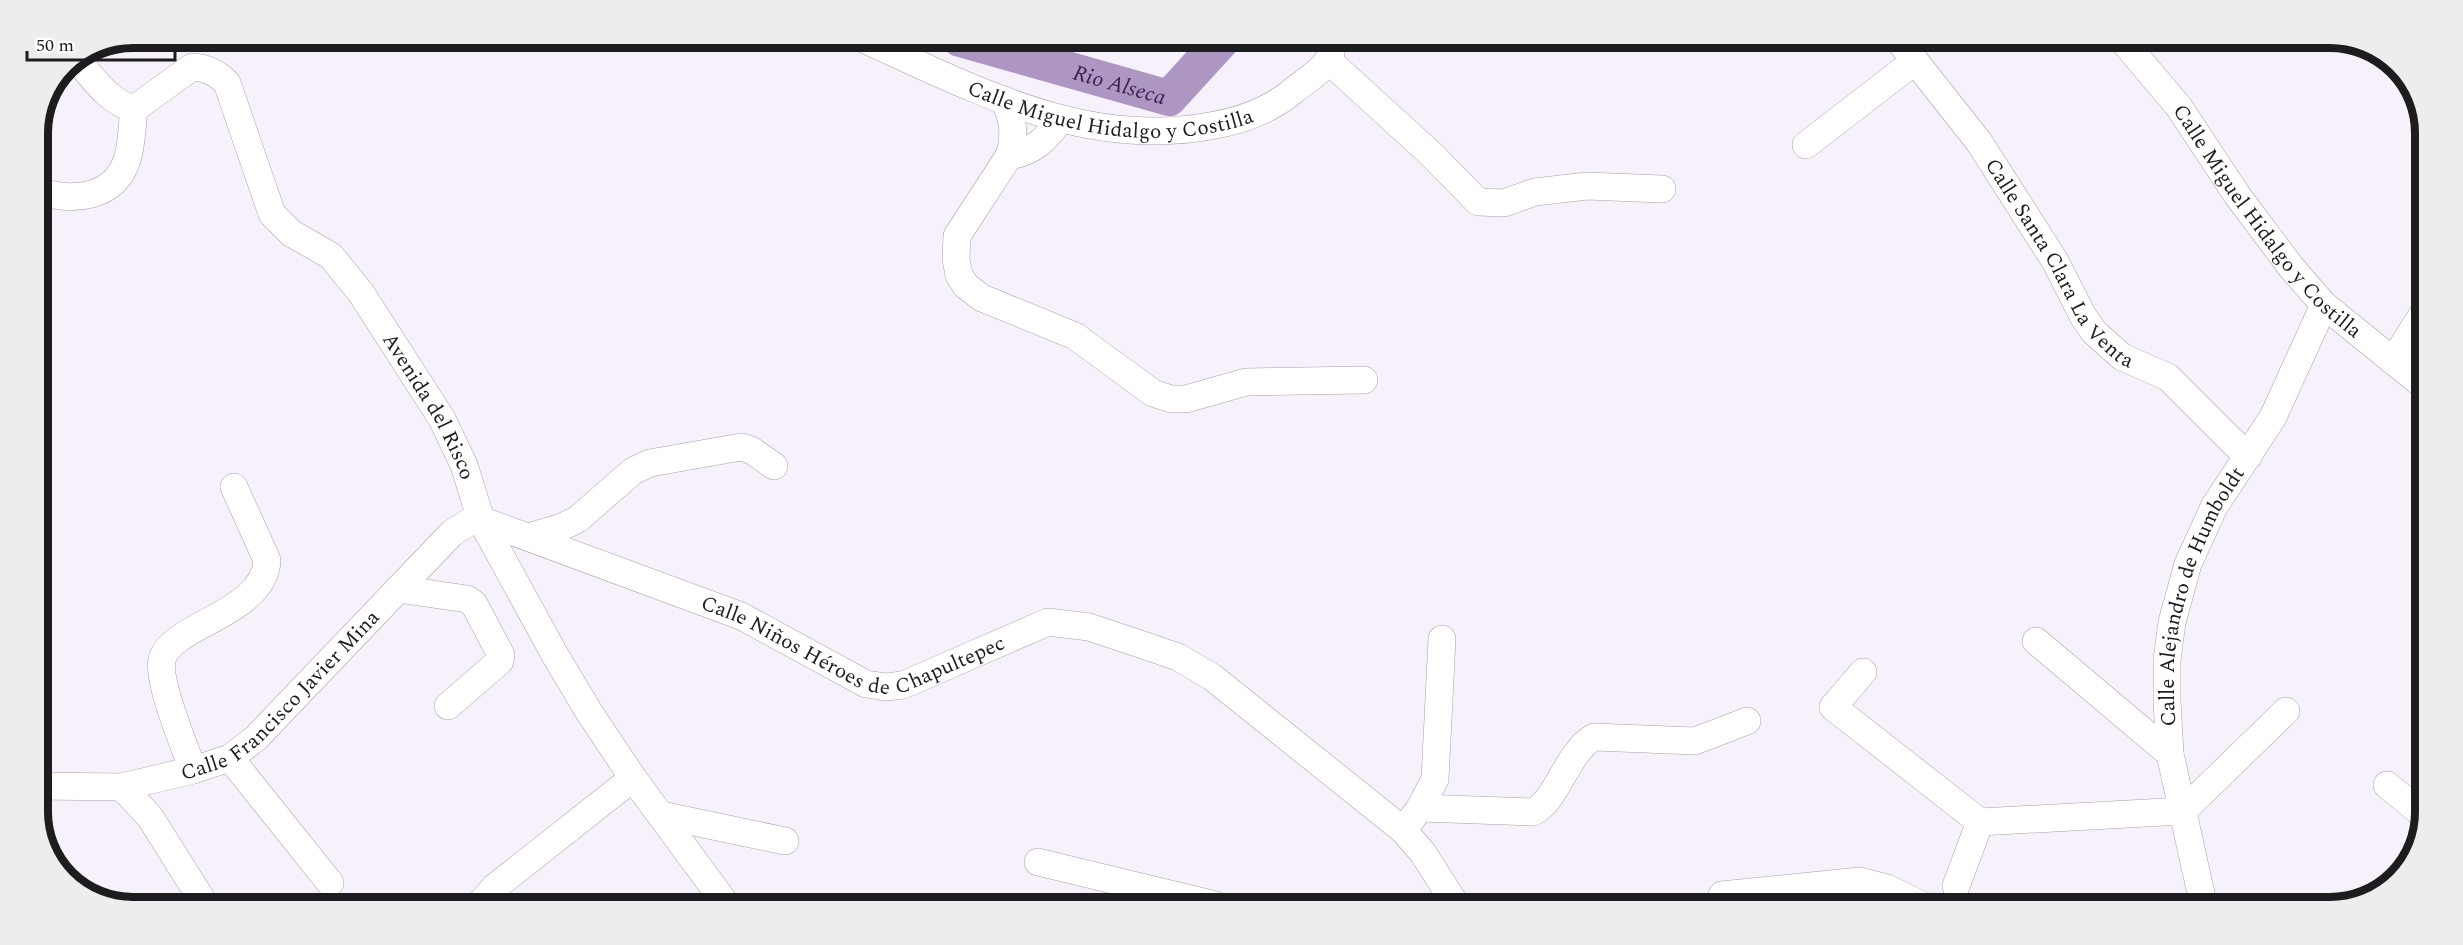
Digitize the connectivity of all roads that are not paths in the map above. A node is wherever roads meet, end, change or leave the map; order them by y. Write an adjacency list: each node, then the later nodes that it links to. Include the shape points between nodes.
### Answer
1 (884, 48): 6 (street, Calle Miguel Hidalgo y Costilla)
2 (2129, 48): 13 (street, Calle Miguel Hidalgo y Costilla, via 2179,107 2290,267)
3 (1331, 51): 8 (street, Calle Miguel Hidalgo y Costilla, via 1281,101 1238,121 1161,132); 11 (street, via 1478,202 1503,203 1535,192 1587,186)
4 (1907, 51): 9 (street); 18 (street, Calle Santa Clara La Venta, via 1978,142 2055,261 2094,332 2122,357 2168,377)
5 (82, 65): 7 (street, via 109,96)
6 (1004, 100): 8 (street, Calle Miguel Hidalgo y Costilla); 10 (street, via 1014,128)
7 (134, 109): 12 (street, via 127,160 107,189 71,198); 21 (street, Avenida del Risco, via 192,66 218,73 227,83 272,214 291,233 331,256 361,293 442,419 464,465)
8 (1060, 120): 10 (street, via 1037,147)
9 (1806, 145)
10 (1009, 156): 17 (street, via 957,236 959,275 982,298 1075,336 1153,393 1171,399 1186,399 1246,382)
11 (1662, 189)
12 (48, 194)
13 (2324, 305): 15 (street, Calle Miguel Hidalgo y Costilla); 18 (street, Calle Alejandro de Humboldt, via 2273,417)
14 (2415, 326): 15 (street)
15 (2393, 361): 16 (street, Calle Miguel Hidalgo y Costilla)
16 (2415, 378)
17 (1364, 380)
18 (2248, 457): 30 (street, Calle Alejandro de Humboldt, via 2205,526 2188,564 2172,622 2167,681)
19 (774, 466): 22 (street, via 741,447 650,463 633,471 578,519)
20 (234, 487): 32 (street, via 267,560 266,573 254,590 226,612 180,638 165,651 162,660 164,682)
21 (481, 520): 22 (street, Calle Niños Héroes de Chapultepec); 23 (street, Calle Francisco Javier Mina, via 471,521 452,533); 33 (street, Avenida del Risco, via 555,655)
22 (529, 537): 42 (street, Calle Niños Héroes de Chapultepec, via 741,616 866,684 903,685 1048,622 1089,627 1130,640 1178,657 1212,677)
23 (398, 589): 27 (street, via 467,599 474,604 501,655 500,661); 31 (street, Calle Francisco Javier Mina, via 256,738)
24 (1443, 639): 37 (street, via 1435,779)
25 (2036, 641): 30 (street)
26 (1863, 672): 41 (street, via 1833,707)
27 (448, 706)
28 (2286, 711): 39 (street)
29 (1748, 721): 37 (street, via 1695,741 1594,737 1581,746 1546,800 1533,812)
30 (2170, 754): 39 (street, Calle Alejandro de Humboldt)
31 (230, 758): 32 (street, Calle Francisco Javier Mina); 45 (street)
32 (193, 770): 36 (street, Calle Francisco Javier Mina)
33 (633, 778): 40 (street, Avenida del Risco); 50 (street)
34 (2387, 785): 38 (street)
35 (48, 786): 36 (street, Calle Francisco Javier Mina)
36 (122, 788): 49 (street, via 150,817)
37 (1420, 808): 42 (street)
38 (2415, 808)
39 (2183, 811): 41 (street); 56 (street, Calle Alejandro de Humboldt)
40 (661, 815): 43 (street); 51 (street, Avenida del Risco)
41 (1980, 822): 47 (street)
42 (1402, 830): 53 (street, Calle Niños Héroes de Chapultepec, via 1423,853)
43 (785, 841)
44 (1038, 862): 52 (street)
45 (330, 883)
46 (1825, 884): 48 (street); 54 (street); 55 (street, via 1860,881)
47 (1956, 886)
48 (1722, 895)
49 (200, 897)
50 (486, 897)
51 (721, 897)
52 (1183, 897)
53 (1451, 897)
54 (1815, 897)
55 (1905, 897)
56 (2202, 897)

